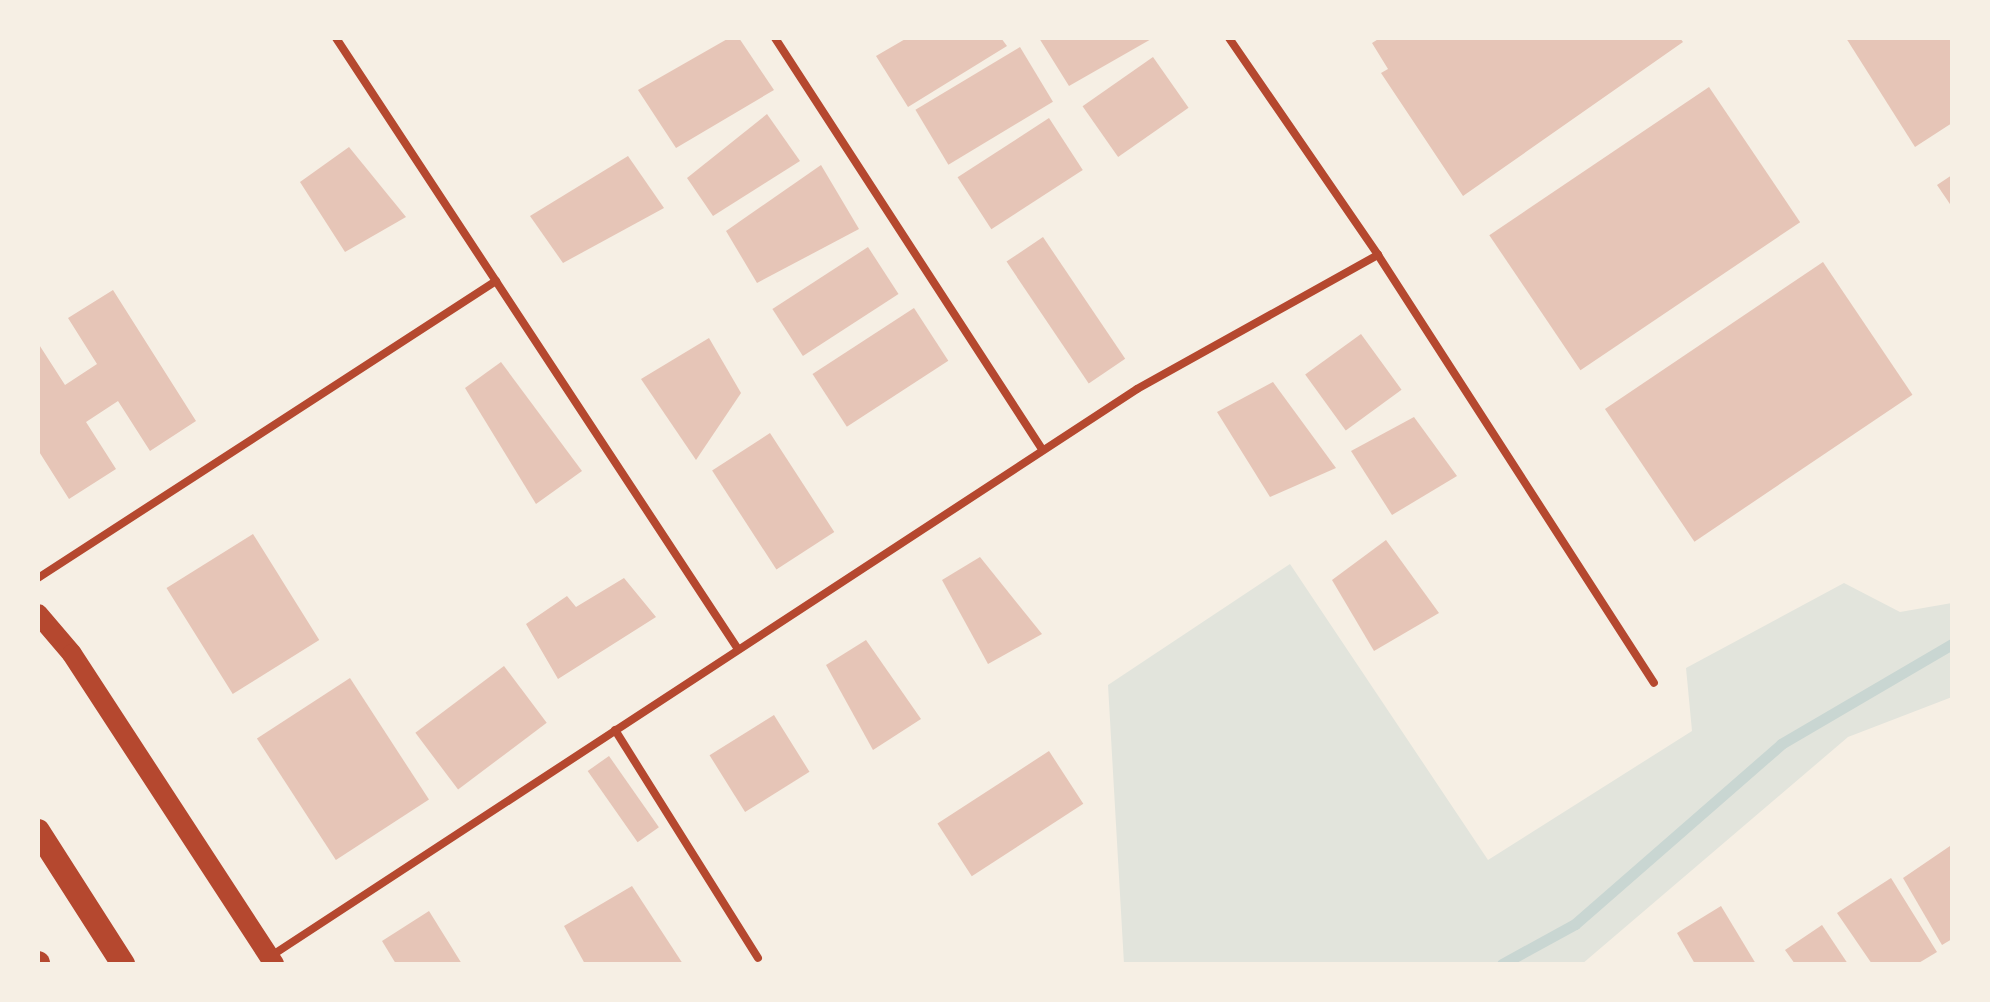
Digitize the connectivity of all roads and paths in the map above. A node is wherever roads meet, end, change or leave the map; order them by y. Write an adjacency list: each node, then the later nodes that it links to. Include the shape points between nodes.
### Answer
1 (336, 38): 5 (street)
2 (775, 38): 6 (street)
3 (1229, 38): 4 (street)
4 (1378, 255): 6 (street, via 1137,389); 10 (street)
5 (496, 281): 7 (street); 9 (street)
6 (1043, 450): 9 (street)
7 (38, 578)
8 (38, 614): 14 (main road, via 72,654)
9 (738, 649): 11 (street)
10 (1654, 683)
11 (615, 730): 13 (street); 14 (street)
12 (38, 831): 15 (highway)
13 (758, 958)
14 (272, 960)
15 (123, 964)

